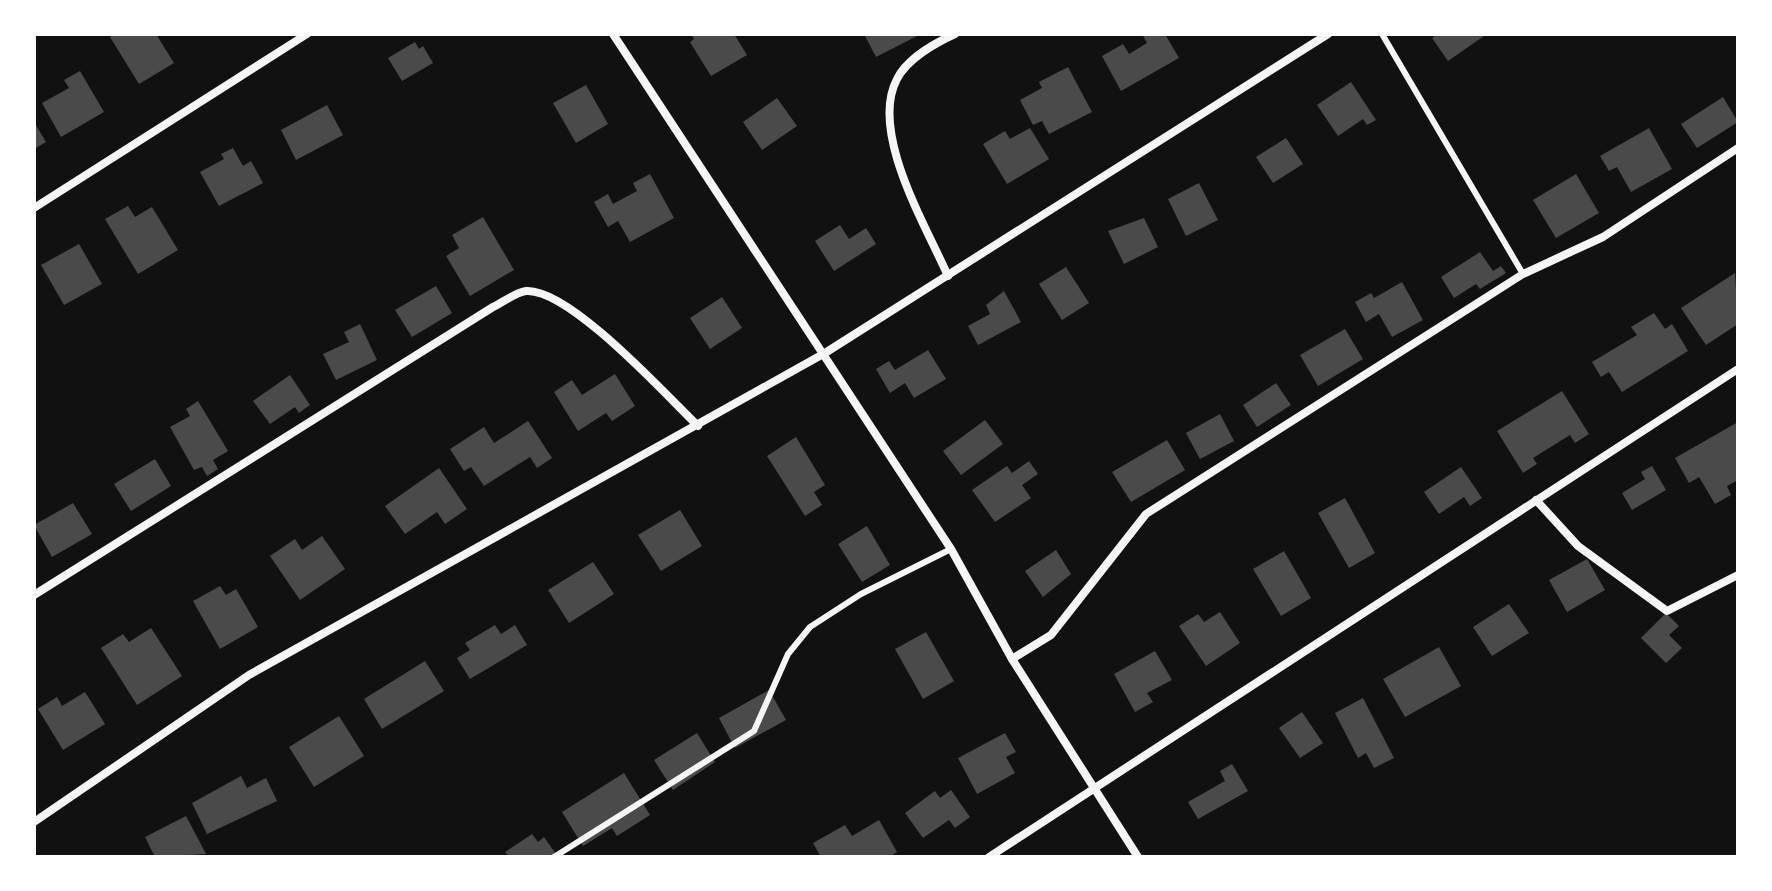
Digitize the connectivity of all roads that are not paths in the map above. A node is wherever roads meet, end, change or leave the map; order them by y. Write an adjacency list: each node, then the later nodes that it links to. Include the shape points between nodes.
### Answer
1 (307, 34): 7 (street)
2 (613, 34): 10 (street)
3 (955, 34): 9 (street, via 932,45 897,77 889,106 892,148)
4 (1328, 34): 9 (street)
5 (1382, 34): 8 (lane)
6 (1738, 148): 8 (street, via 1603,237)
7 (34, 208)
8 (1523, 274): 17 (street, via 1146,514 1051,635)
9 (948, 276): 10 (street)
10 (825, 353): 12 (street); 14 (street)
11 (1738, 369): 13 (street)
12 (698, 426): 16 (street, via 605,335 551,297 526,291); 19 (street, via 249,675)
13 (1536, 500): 15 (street, via 1578,546 1667,611); 18 (street)
14 (951, 549): 17 (street); 20 (lane, via 861,594 810,627 788,654 754,731)
15 (1738, 575)
16 (34, 595)
17 (1012, 659): 18 (street)
18 (1095, 790): 21 (street); 22 (street)
19 (34, 822)
20 (554, 857)
21 (989, 857)
22 (1138, 857)

